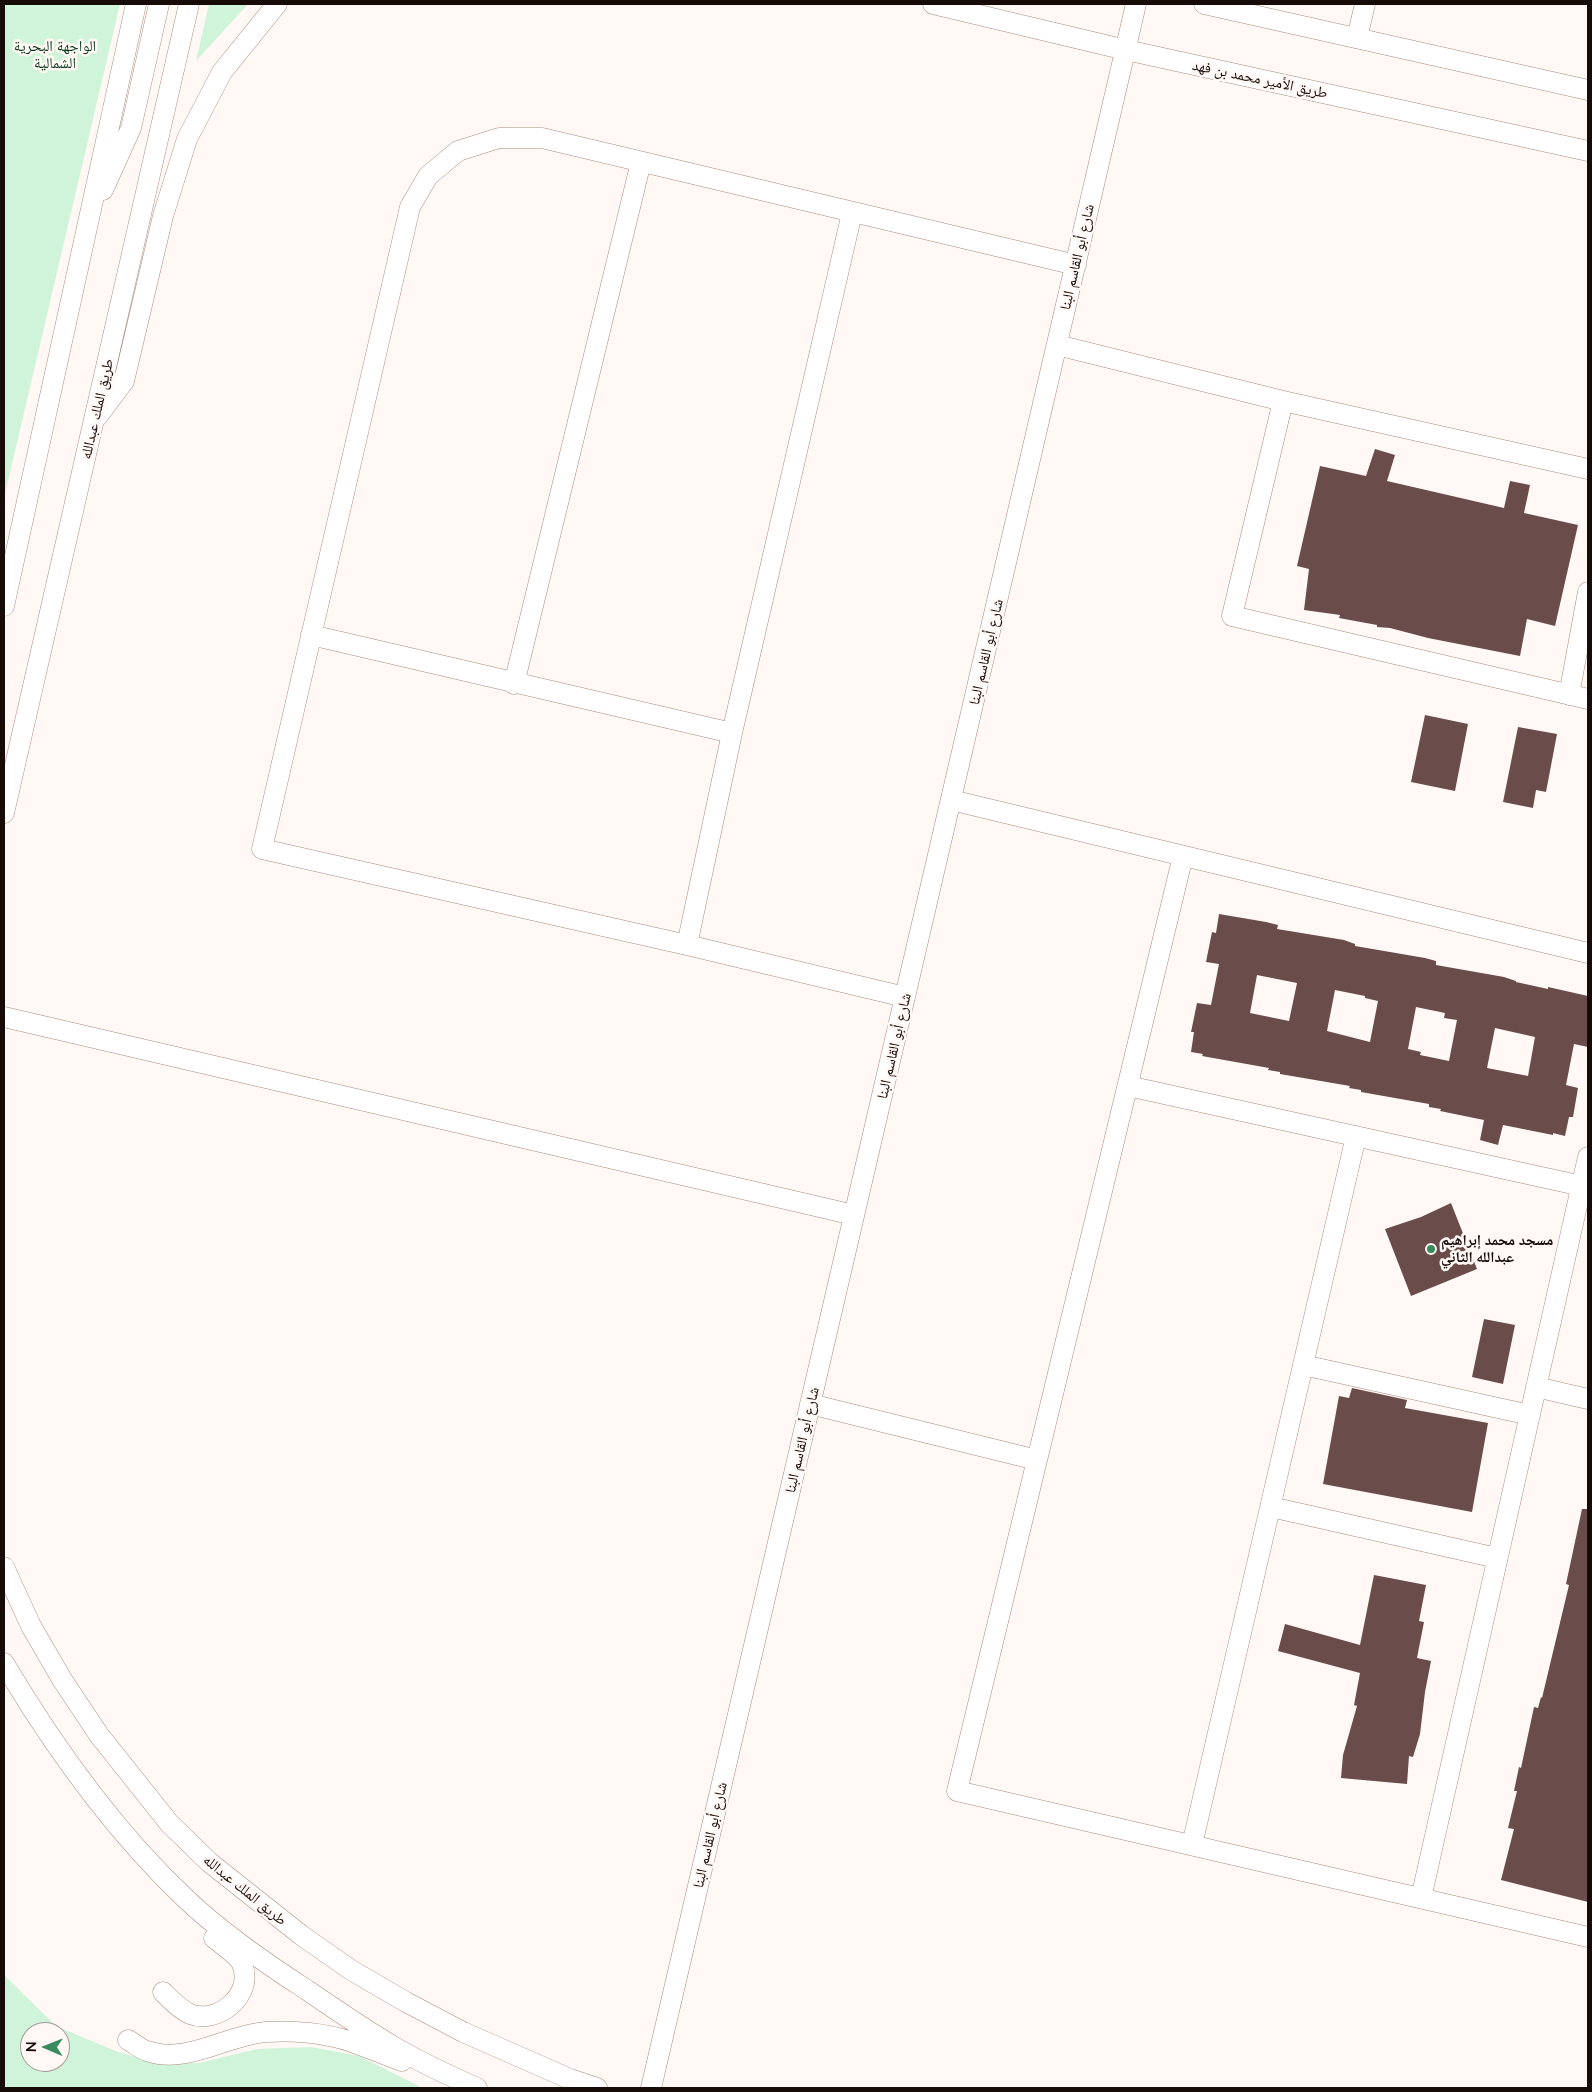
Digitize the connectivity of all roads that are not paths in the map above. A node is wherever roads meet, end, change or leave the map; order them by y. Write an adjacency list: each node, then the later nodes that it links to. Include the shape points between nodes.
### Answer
1 (136, 4): 15 (street)
2 (159, 4): 15 (street, via 131,128)
3 (189, 4): 19 (street, طريق الملك عبدالله)
4 (277, 4): 19 (street, via 222,72 187,139 163,216 124,382)
5 (933, 4): 10 (street, طريق الأمير محمد بن فهد)
6 (1136, 4): 10 (street, شارع أبو القاسم البنا)
7 (1204, 4): 9 (street)
8 (1365, 4): 9 (street)
9 (1357, 38): 11 (street)
10 (1126, 50): 12 (street, طريق الأمير محمد بن فهد); 16 (street, شارع أبو القاسم البنا)
11 (1588, 90)
12 (1588, 151)
13 (641, 162): 14 (street); 23 (street, via 542,138 499,138 458,151 428,176 410,207); 24 (street)
14 (852, 213): 16 (street); 26 (street)
15 (85, 232): 22 (street)
16 (1076, 265): 17 (street, شارع أبو القاسم البنا)
17 (1057, 345): 18 (street); 27 (street, شارع أبو القاسم البنا)
18 (1283, 400): 20 (street); 25 (street, via 1232,616)
19 (94, 420): 28 (street, طريق الملك عبدالله)
20 (1588, 469)
21 (1588, 592): 25 (street)
22 (4, 606)
23 (311, 635): 24 (street); 30 (street, via 262,849)
24 (514, 684): 26 (street)
25 (1579, 697)
26 (732, 733): 30 (street)
27 (951, 800): 29 (street); 32 (street, شارع أبو القاسم البنا)
28 (4, 813)
29 (1183, 856): 31 (street); 34 (street)
30 (687, 945): 32 (street)
31 (1588, 953)
32 (905, 997): 38 (street, شارع أبو القاسم البنا)
33 (4, 1017): 38 (street)
34 (1128, 1086): 35 (street); 44 (street)
35 (1356, 1136): 37 (street); 39 (street)
36 (1588, 1157): 37 (street)
37 (1582, 1186): 40 (street)
38 (854, 1215): 42 (street, شارع أبو القاسم البنا)
39 (1303, 1366): 43 (street); 45 (street)
40 (1536, 1386): 41 (street); 43 (street)
41 (1588, 1398)
42 (810, 1404): 44 (street); 58 (street, شارع أبو القاسم البنا)
43 (1530, 1415): 46 (street)
44 (1037, 1460): 50 (street, via 957,1791)
45 (1271, 1507): 46 (street); 50 (street)
46 (1498, 1558): 51 (street)
47 (4, 1568): 57 (street, طريق الملك عبدالله, via 31,1626 99,1735 168,1823 210,1862 301,1935 351,1970 463,2032)
48 (4, 1663): 49 (street, via 70,1766)
49 (113, 1820): 53 (street, via 138,1868 242,1964 242,1989 227,2009 216,2014 191,2014); 55 (street, via 187,1900 249,1950 396,2048)
50 (1192, 1846): 51 (street)
51 (1421, 1898): 52 (street)
52 (1588, 1936)
53 (163, 1992)
54 (128, 2040): 55 (street, via 146,2051 165,2055 186,2054 265,2032 332,2036)
55 (450, 2076): 56 (street)
56 (477, 2088)
57 (597, 2088)
58 (651, 2088)

